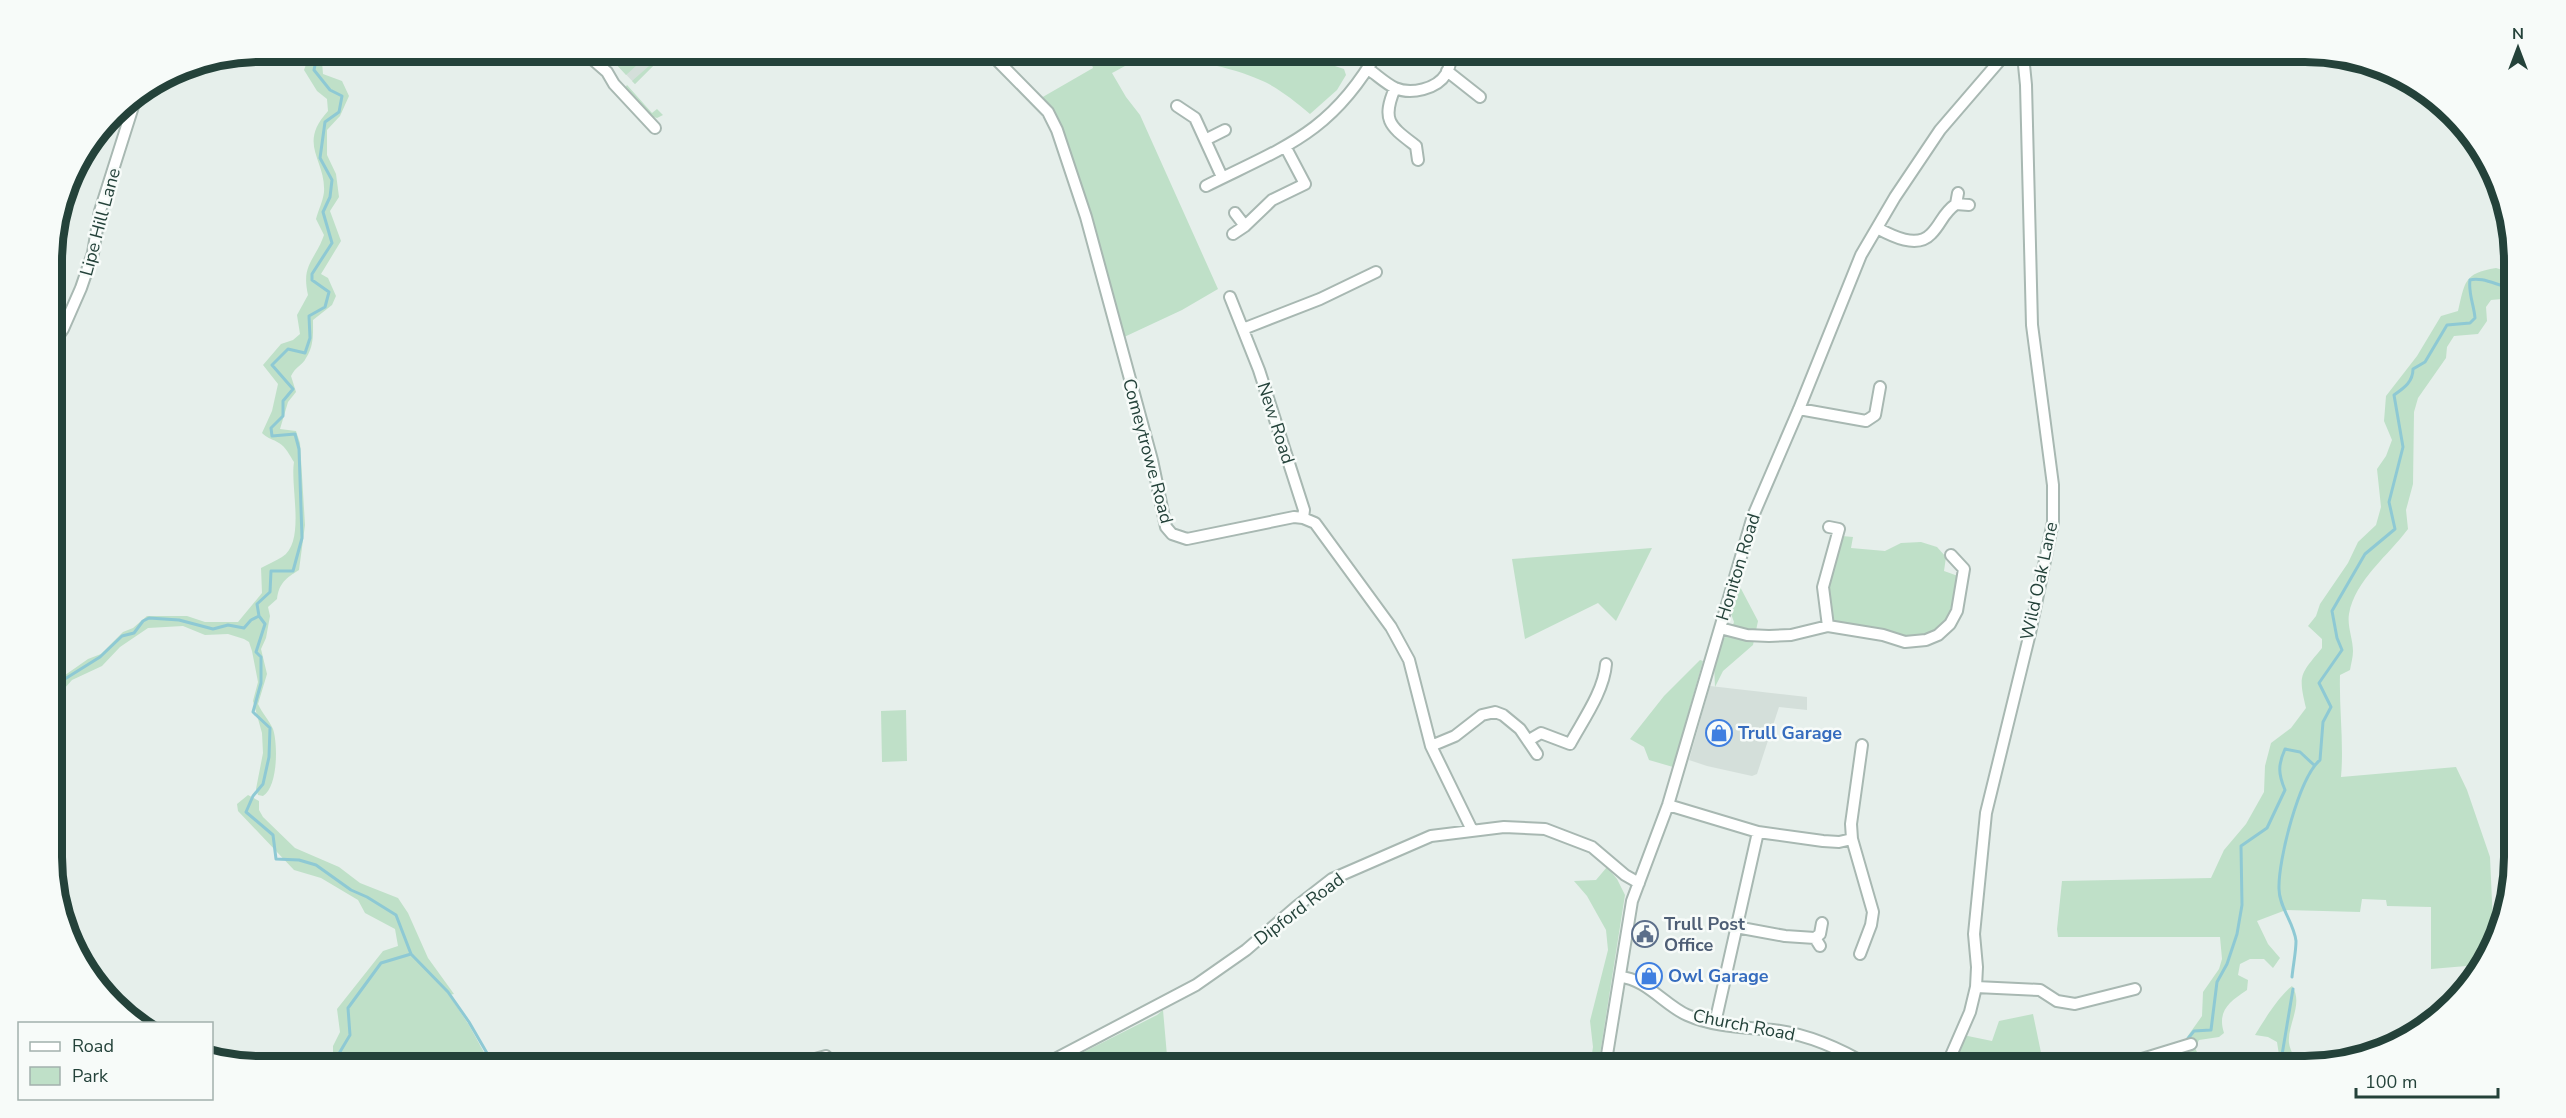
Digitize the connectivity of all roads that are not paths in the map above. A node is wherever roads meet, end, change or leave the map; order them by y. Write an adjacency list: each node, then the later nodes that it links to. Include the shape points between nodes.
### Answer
1 (596, 62): 13 (street)
2 (999, 62): 31 (street, Comeytrowe Road, via 1048,112 1058,130 1086,217 1152,460 1166,527 1172,534 1187,538)
3 (1372, 62): 7 (street)
4 (1450, 62): 8 (street)
5 (1998, 62): 23 (street, Honiton Road, via 1916,164)
6 (2023, 62): 52 (street, Wild Oak Lane, via 2032,325 2053,485 2053,522 1986,813 1974,934)
7 (1368, 69): 9 (street); 16 (street, via 1322,122)
8 (1447, 70): 9 (street, via 1438,82 1421,90); 10 (street)
9 (1395, 88): 17 (street, via 1388,120 1421,143)
10 (1480, 97)
11 (1177, 106): 15 (street, via 1194,110)
12 (132, 109): 28 (street, Lipe Hill Lane, via 100,211 90,262)
13 (655, 128)
14 (1226, 130): 15 (street)
15 (1205, 140): 18 (street)
16 (1286, 148): 18 (street); 22 (street, via 1310,181 1272,200)
17 (1418, 159)
18 (1222, 177): 19 (street)
19 (1206, 186)
20 (1969, 205): 23 (street, via 1957,198 1924,239 1909,241)
21 (1235, 213): 22 (street)
22 (1245, 226): 24 (street)
23 (1876, 228): 30 (street, Honiton Road, via 1847,285)
24 (1233, 234)
25 (1376, 272): 27 (street, via 1301,308)
26 (1230, 297): 27 (street, New Road)
27 (1243, 329): 31 (street, New Road)
28 (62, 330)
29 (1880, 387): 30 (street, via 1875,415 1866,421)
30 (1799, 409): 35 (street, Honiton Road, via 1753,516)
31 (1304, 518): 38 (street, via 1321,531 1391,627 1409,660)
32 (1839, 529): 34 (street, via 1824,586)
33 (1950, 555): 34 (street, via 1964,569 1963,583 1957,611 1938,635 1905,642)
34 (1828, 626): 35 (street, via 1769,636)
35 (1720, 628): 41 (street, Honiton Road)
36 (1606, 664): 37 (street, via 1606,674 1574,746 1542,733)
37 (1529, 740): 38 (street, via 1495,712 1482,715 1455,736); 40 (street)
38 (1431, 746): 42 (street)
39 (1864, 752): 44 (street, via 1851,824)
40 (1537, 754)
41 (1668, 805): 43 (street); 45 (street, Honiton Road)
42 (1472, 830): 45 (street, Dipford Road, via 1530,827 1559,832 1592,847); 60 (street, Dipford Road, via 1414,841 1332,879 1246,950 1196,985)
43 (1758, 832): 44 (street, via 1823,841); 47 (street)
44 (1852, 839): 48 (street, via 1872,912)
45 (1639, 883): 51 (street, Honiton Road, via 1627,924)
46 (1822, 923): 47 (street, via 1818,942)
47 (1736, 927): 54 (street)
48 (1866, 941): 49 (street); 50 (street)
49 (1878, 943)
50 (1860, 954)
51 (1620, 977): 54 (street, Church Road, via 1639,984 1686,1015); 56 (street, Honiton Road)
52 (1976, 987): 53 (street, via 2040,990 2057,1001 2075,1004); 58 (street, Wild Oak Lane)
53 (2135, 989)
54 (1715, 1023): 57 (street, Church Road, via 1800,1036)
55 (2191, 1044): 59 (street)
56 (1607, 1056)
57 (1851, 1056)
58 (1951, 1056)
59 (2152, 1056)
60 (1060, 1057)

